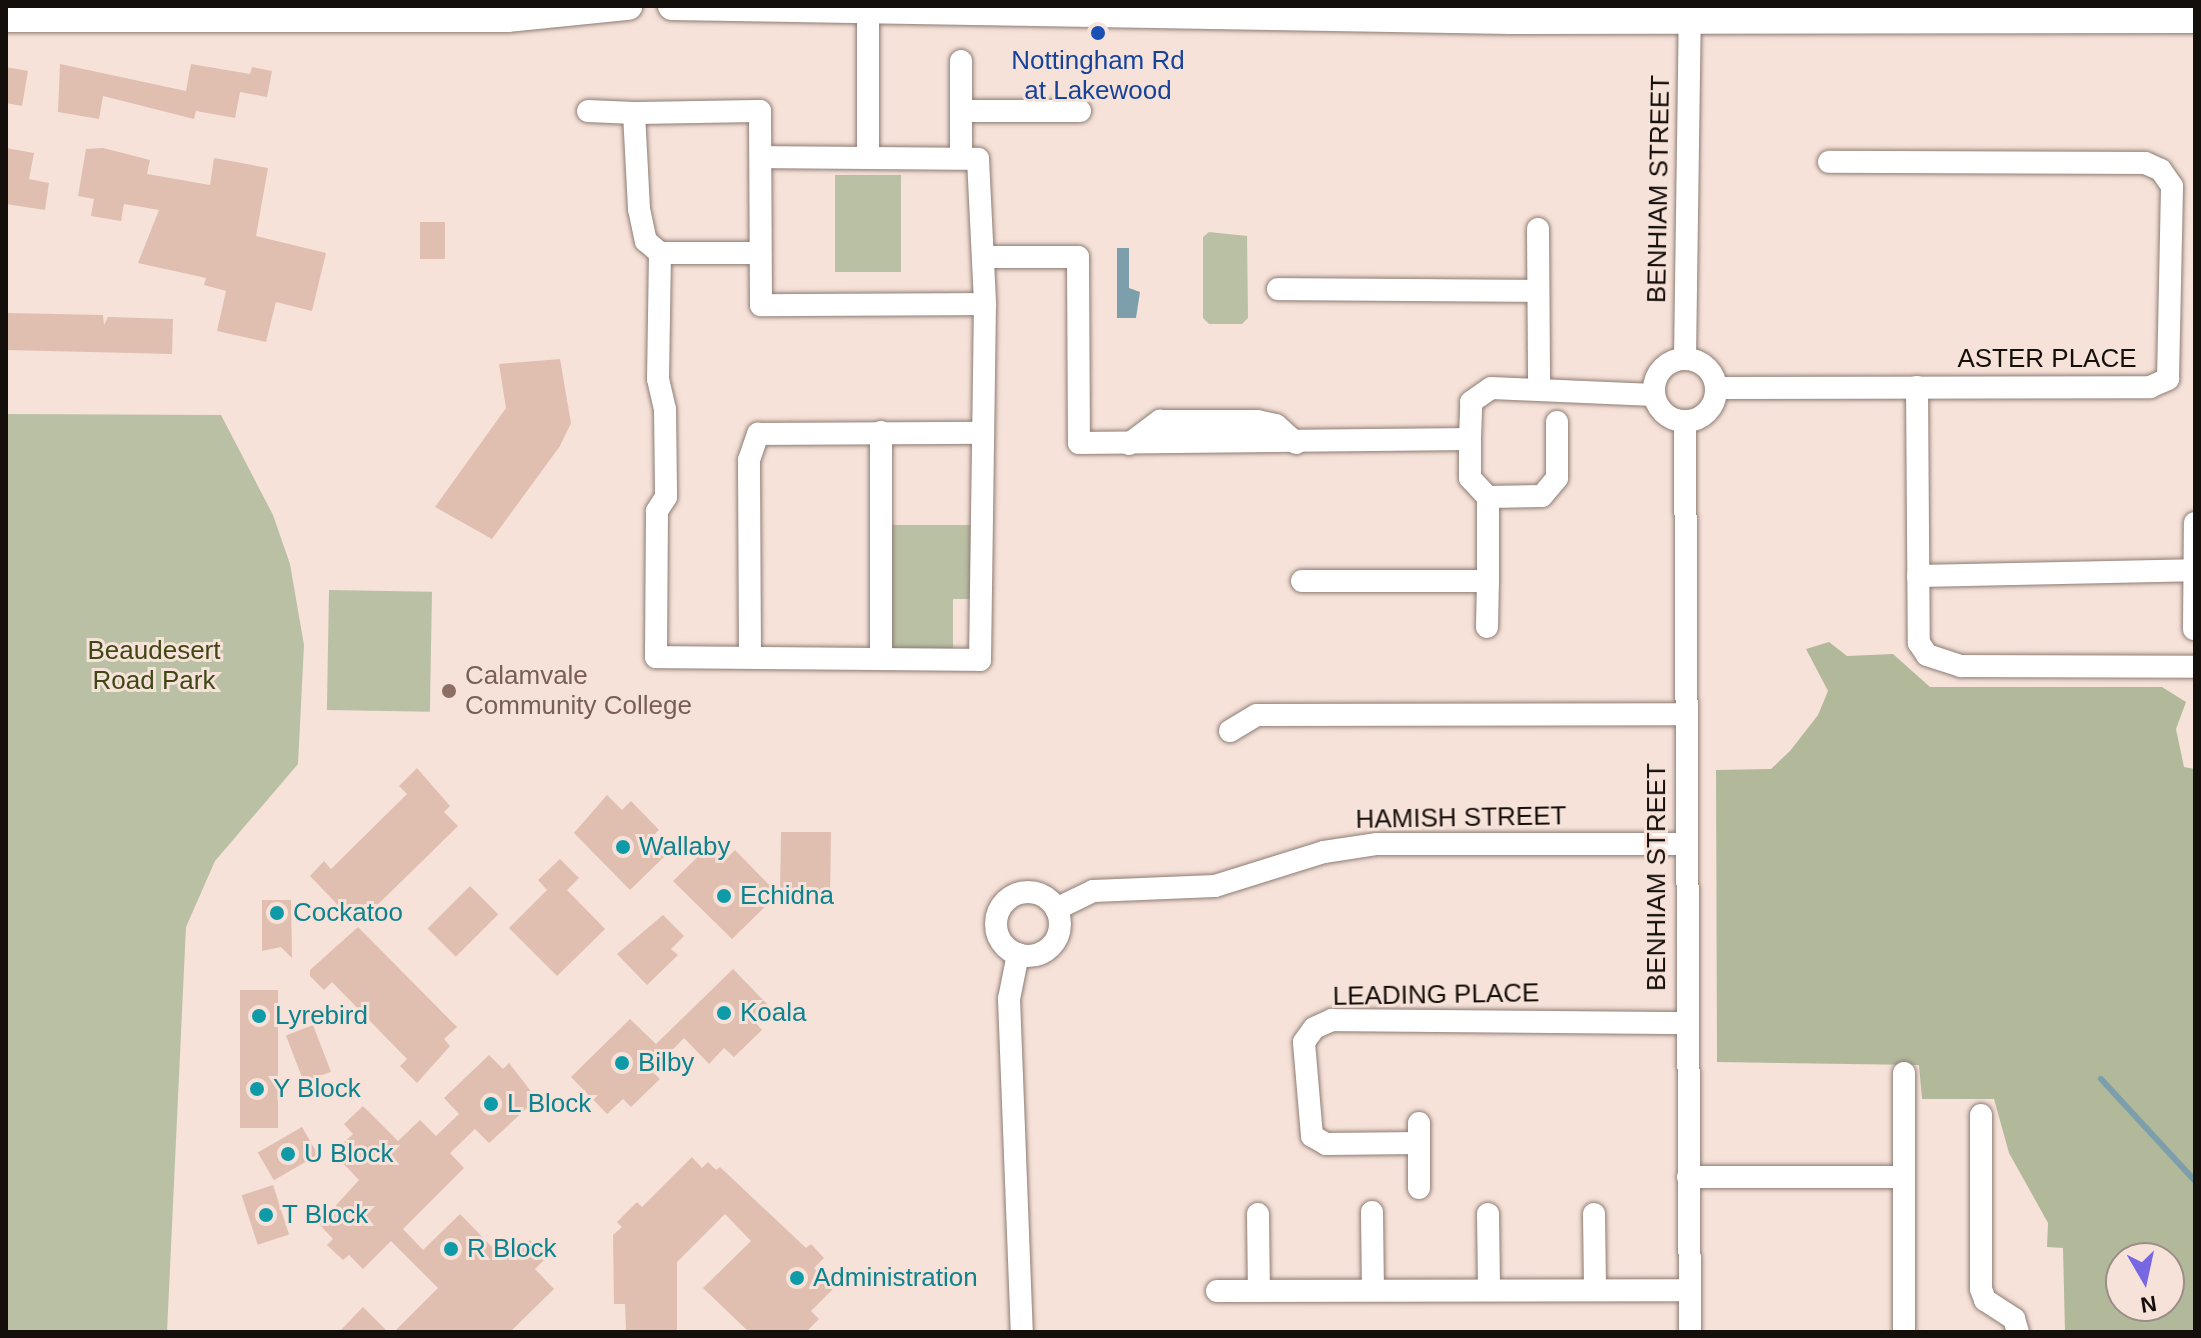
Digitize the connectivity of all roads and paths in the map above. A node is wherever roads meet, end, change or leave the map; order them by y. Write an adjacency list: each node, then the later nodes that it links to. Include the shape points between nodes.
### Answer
1 (628, 6): 5 (street)
2 (672, 6): 3 (street)
3 (868, 10): 4 (street); 16 (street)
4 (1373, 11): 8 (street)
5 (506, 12): 6 (street)
6 (6, 18)
7 (2195, 19): 8 (street)
8 (1690, 20): 25 (street, BENHIAM STREET)
9 (961, 61): 11 (street)
10 (588, 111): 13 (street)
11 (961, 111): 12 (street); 14 (street)
12 (1080, 111)
13 (634, 113): 15 (street, via 760,111); 19 (street, via 639,209 646,241)
14 (961, 156): 16 (street); 21 (street, via 978,159 982,170)
15 (761, 157): 16 (street); 20 (street)
16 (868, 157)
17 (1829, 162): 26 (street, ASTER PLACE, via 2145,163 2161,170 2172,186 2168,379 2150,387)
18 (1538, 229): 23 (street)
19 (660, 253): 20 (street); 43 (street, via 658,379 665,409 666,497 657,511 656,657)
20 (760, 253): 24 (street, via 761,305)
21 (985, 257): 24 (street); 34 (street, via 1078,257 1079,443)
22 (1278, 289): 23 (street)
23 (1538, 291): 28 (street)
24 (985, 304): 33 (street)
25 (1685, 359): 27 (street, via 1702,364); 29 (street, via 1658,374)
26 (1917, 387): 27 (street, ASTER PLACE); 38 (street)
27 (1716, 388): 30 (street, via 1708,411)
28 (1539, 389): 29 (street); 34 (street, via 1491,388 1471,402)
29 (1654, 395): 30 (street, via 1661,411)
30 (1685, 421): 46 (street, BENHIAM STREET)
31 (1557, 422): 35 (street, via 1557,478 1550,489 1542,496)
32 (881, 432): 33 (street); 43 (street, via 758,434 749,460); 44 (street)
33 (983, 433): 44 (street, via 980,660)
34 (1470, 439): 35 (street, via 1470,478)
35 (1488, 497): 40 (street)
36 (2195, 523): 37 (street)
37 (2194, 570): 38 (street); 42 (street)
38 (1918, 576): 45 (street, via 1919,643 1942,663)
39 (1302, 581): 40 (street)
40 (1488, 581): 41 (street)
41 (1487, 627)
42 (2194, 629)
43 (750, 657): 44 (street)
44 (881, 659)
45 (2195, 667)
46 (1685, 714): 47 (street, via 1257,715); 48 (street, BENHIAM STREET)
47 (1230, 731)
48 (1684, 844): 49 (street, HAMISH STREET, via 1377,844 1324,852 1215,886 1093,891); 51 (street, BENHIAM STREET)
49 (1056, 909): 50 (street, via 1056,940 1039,954); 50 (street, via 1032,892 1005,902 997,930 1004,945)
50 (1018, 954): 67 (street, via 1009,999)
51 (1685, 1023): 54 (street, BENHIAM STREET); 56 (street, LEADING PLACE, via 1332,1020 1314,1028 1304,1042 1312,1136 1326,1144 1419,1133)
52 (1904, 1073): 55 (street)
53 (1981, 1115): 70 (street, via 1981,1289 1985,1300 2014,1319)
54 (1688, 1177): 55 (street); 64 (street, BENHIAM STREET)
55 (1904, 1177): 69 (street)
56 (1419, 1188)
57 (1372, 1212): 61 (street)
58 (1258, 1214): 66 (street)
59 (1488, 1214): 62 (street)
60 (1594, 1214): 63 (street)
61 (1373, 1290): 62 (street); 66 (street)
62 (1489, 1290): 63 (street)
63 (1595, 1290): 64 (street)
64 (1690, 1290): 68 (street, BENHIAM STREET)
65 (1217, 1291): 66 (street)
66 (1259, 1291)
67 (1022, 1332)
68 (1690, 1332)
69 (1904, 1332)
70 (2018, 1332)

